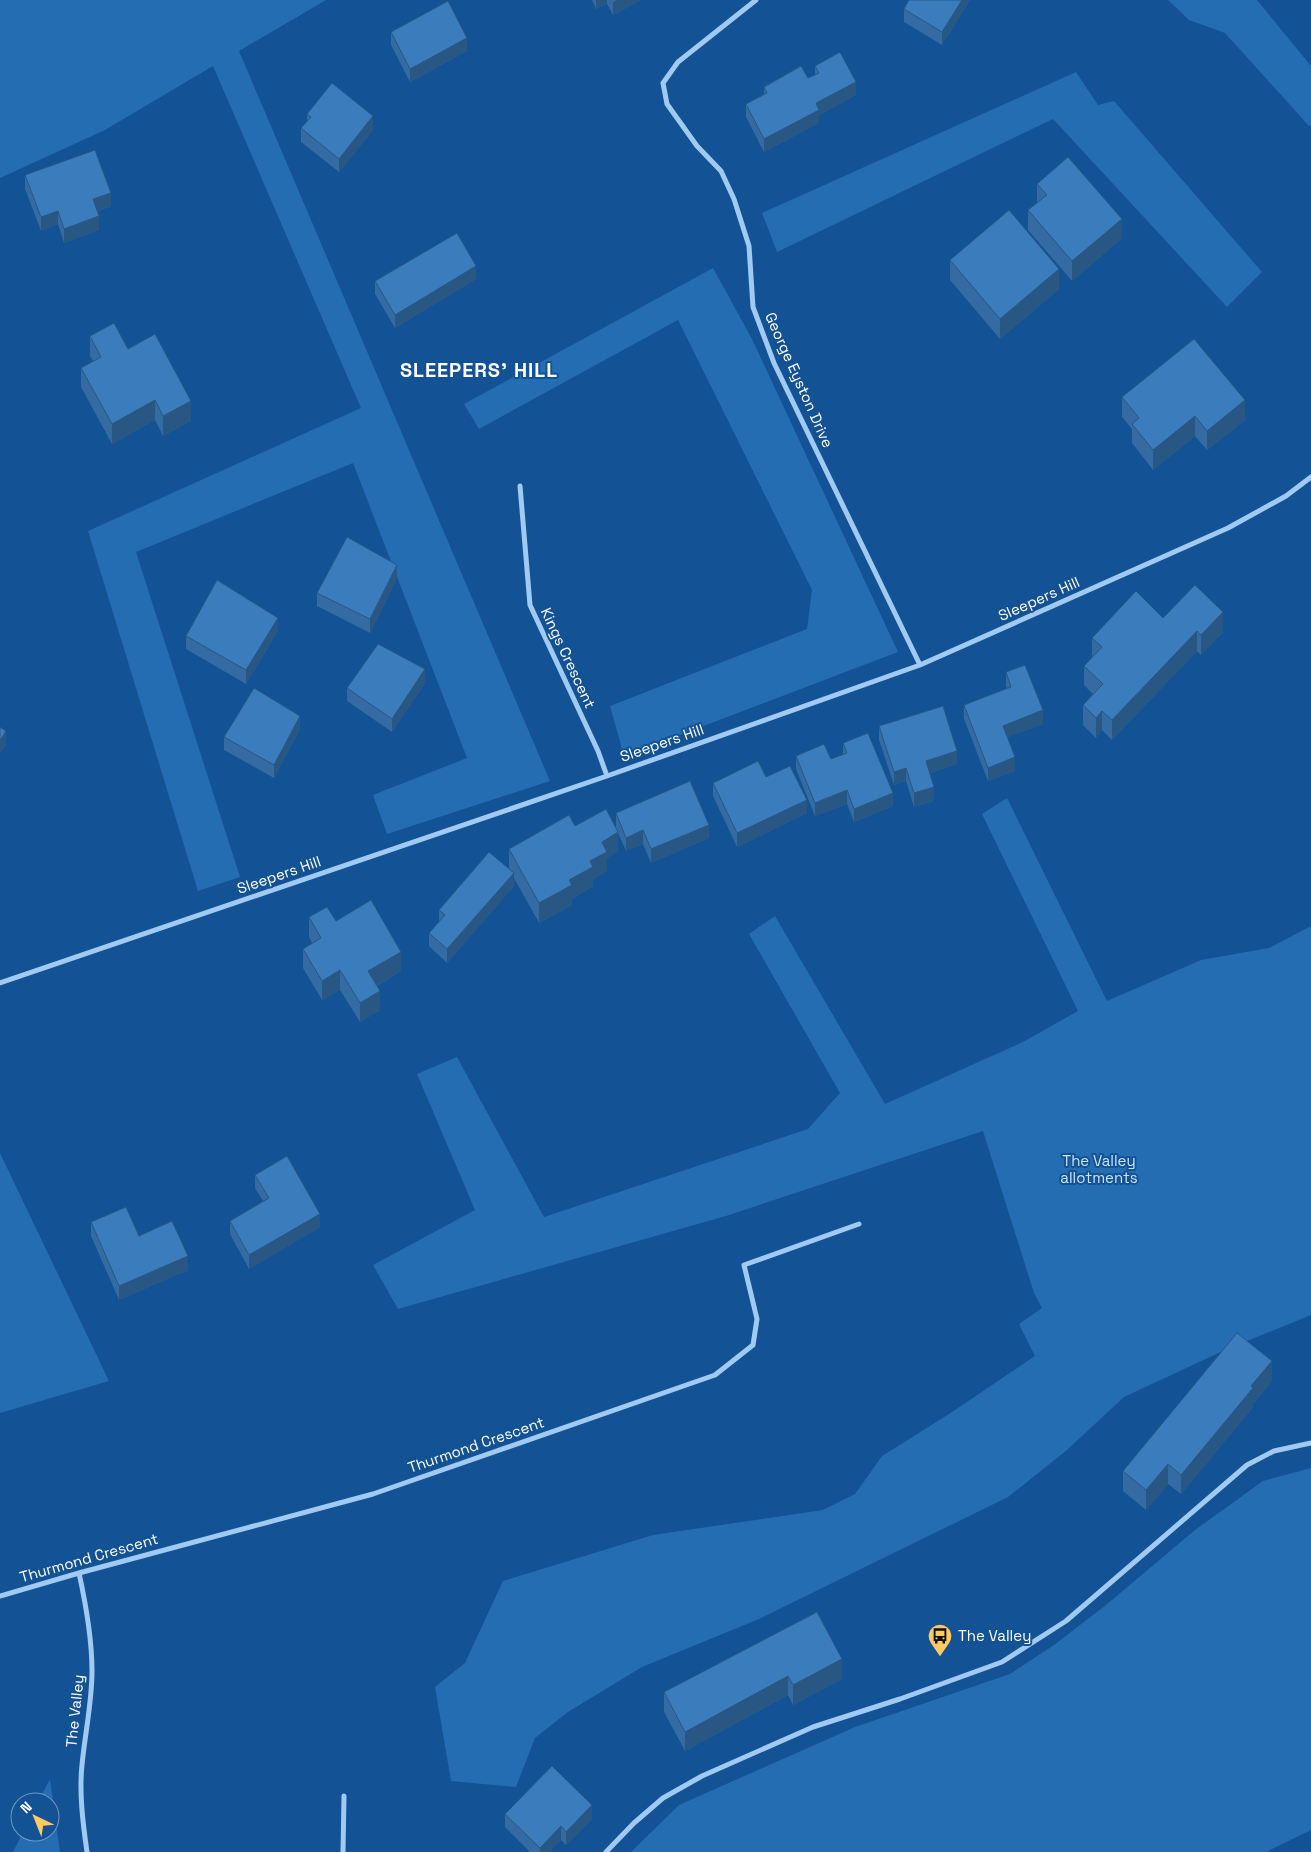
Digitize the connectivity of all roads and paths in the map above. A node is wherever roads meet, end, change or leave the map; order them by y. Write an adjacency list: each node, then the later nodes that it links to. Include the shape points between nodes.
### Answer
1 (756, 0): 4 (street, George Eyston Drive, via 678,62 663,83 667,104 697,146 721,171 734,199 749,246 753,307 774,363)
2 (1311, 477): 4 (street, Sleepers Hill, via 1286,496 1228,528)
3 (520, 486): 5 (street, Kings Crescent, via 530,605)
4 (920, 665): 5 (street, Sleepers Hill)
5 (607, 776): 6 (street, Sleepers Hill)
6 (0, 983)
7 (859, 1224): 9 (street, Thurmond Crescent, via 744,1265 756,1319 753,1345 715,1375 373,1494)
8 (1311, 1443): 14 (street, via 1274,1452 1246,1465 1066,1621 1002,1662 814,1727 702,1776 663,1798)
9 (79, 1573): 10 (street, Thurmond Crescent); 12 (street, The Valley, via 88,1615 92,1670 82,1766)
10 (0, 1596)
11 (344, 1796): 13 (street)
12 (87, 1852)
13 (343, 1852)
14 (606, 1852)

